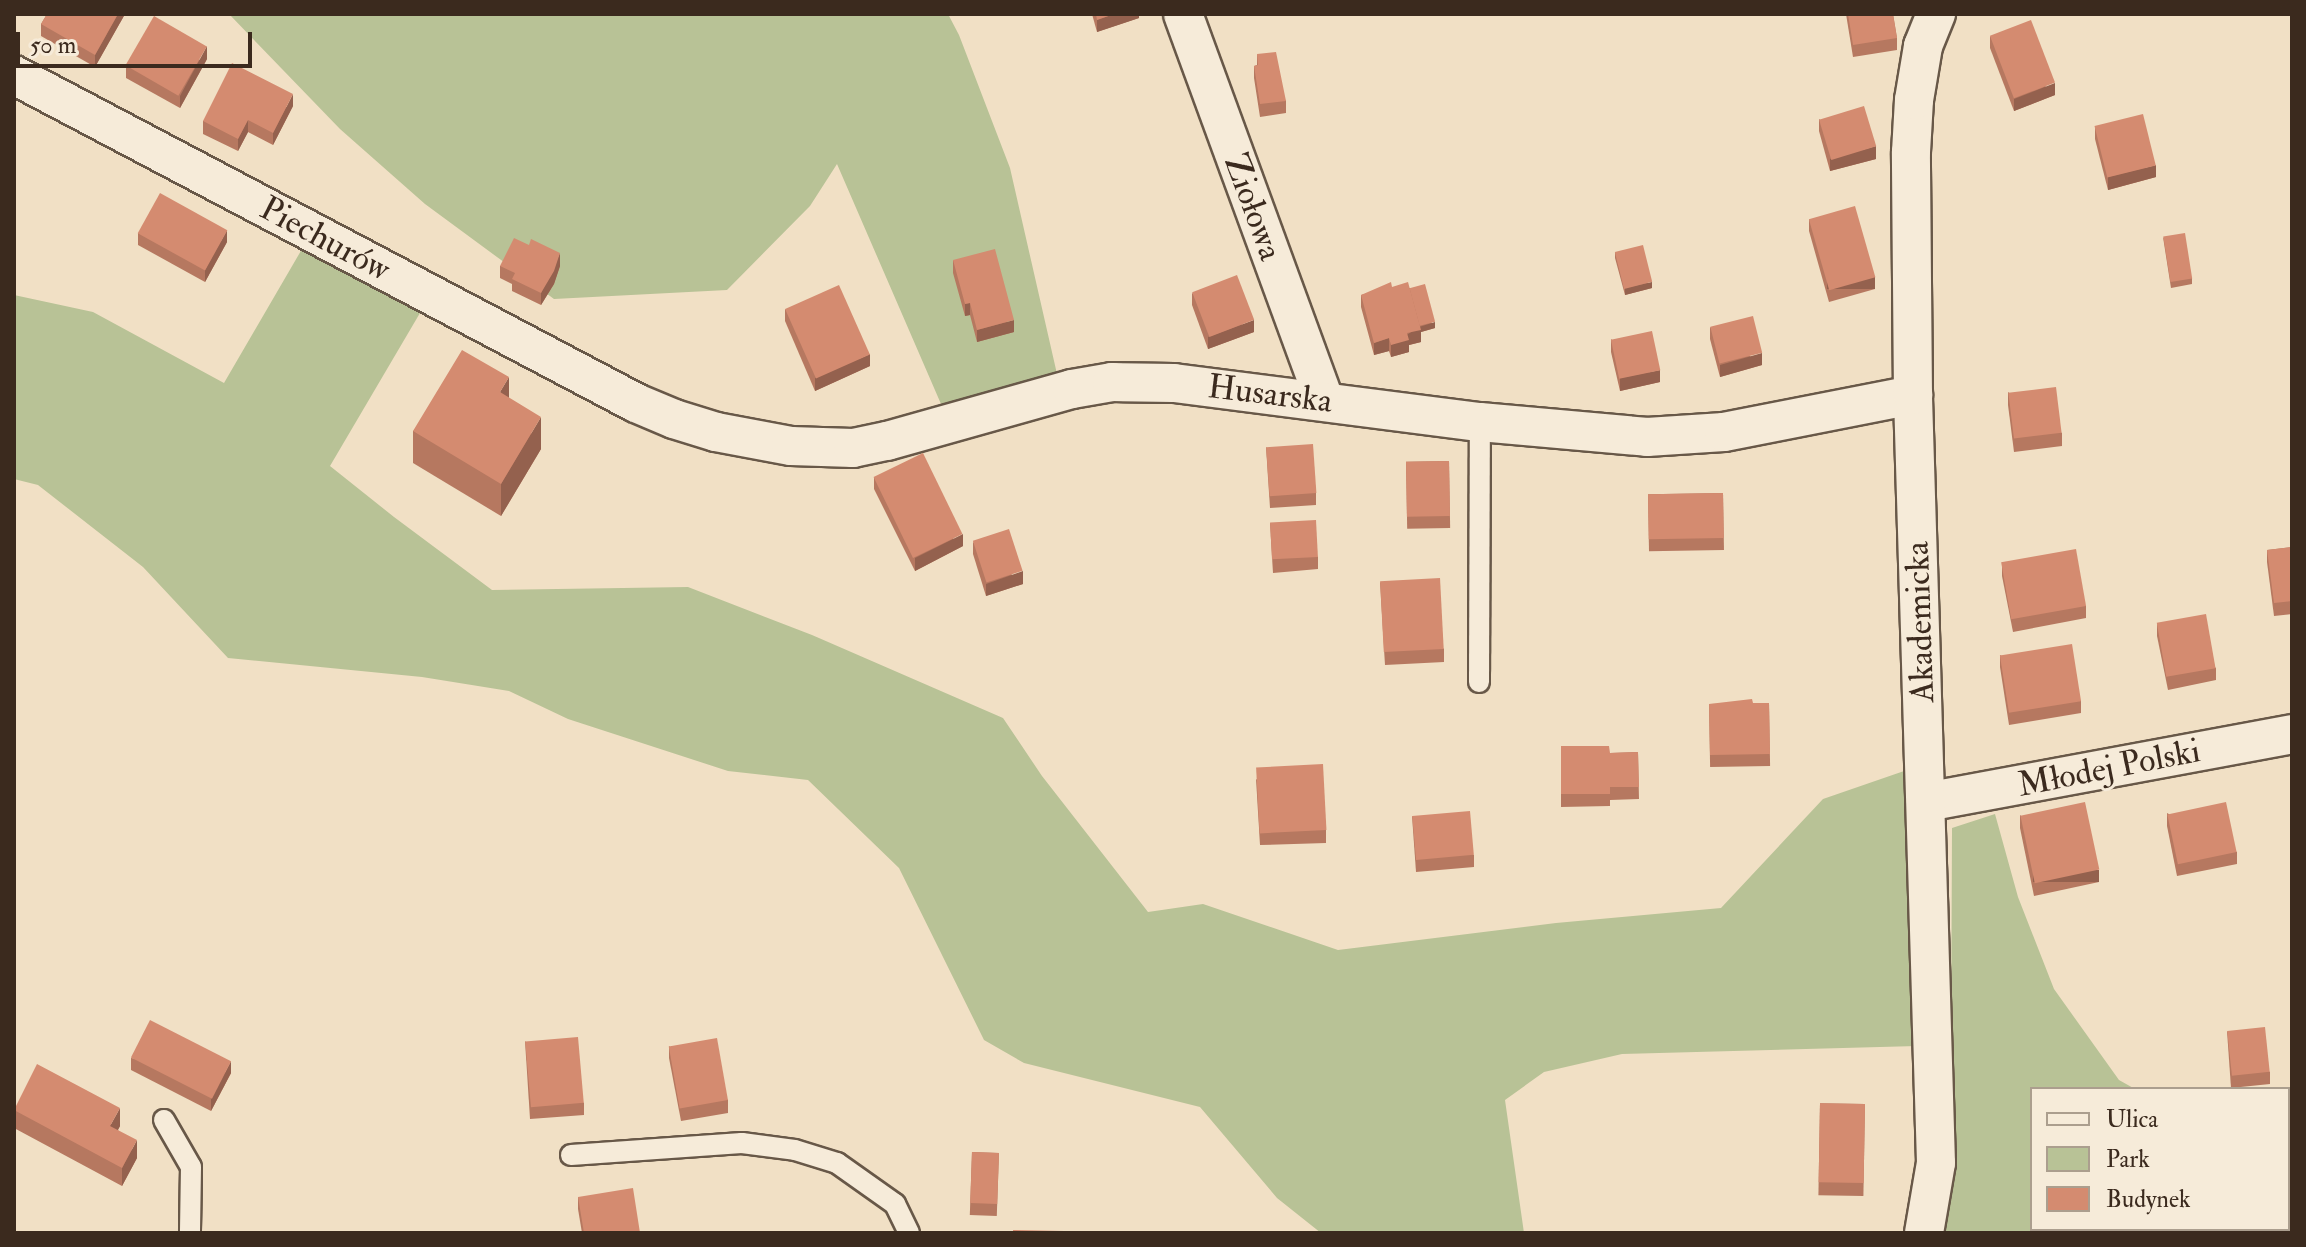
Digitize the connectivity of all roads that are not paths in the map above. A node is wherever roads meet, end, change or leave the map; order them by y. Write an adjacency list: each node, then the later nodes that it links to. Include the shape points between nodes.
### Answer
1 (1183, 14): 5 (street, Ziołowa)
2 (1936, 14): 4 (street, Akademicka, via 1923,46 1912,126)
3 (14, 75): 6 (street, Piechurów)
4 (1913, 395): 7 (street, Husarska, via 1724,432 1647,437); 10 (street, Akademicka)
5 (1324, 400): 6 (street, Husarska, via 1174,383 1112,382 853,448 716,432); 7 (street, Husarska)
6 (636, 403)
7 (1480, 422): 8 (lane)
8 (1479, 682)
9 (2292, 734): 10 (street, Młodej Polski)
10 (1926, 802): 15 (street, Akademicka, via 1936,1163)
11 (164, 1120): 13 (lane, via 191,1167)
12 (571, 1155): 14 (lane, via 742,1143 795,1150 837,1163 895,1204)
13 (190, 1233)
14 (909, 1233)
15 (1924, 1233)

